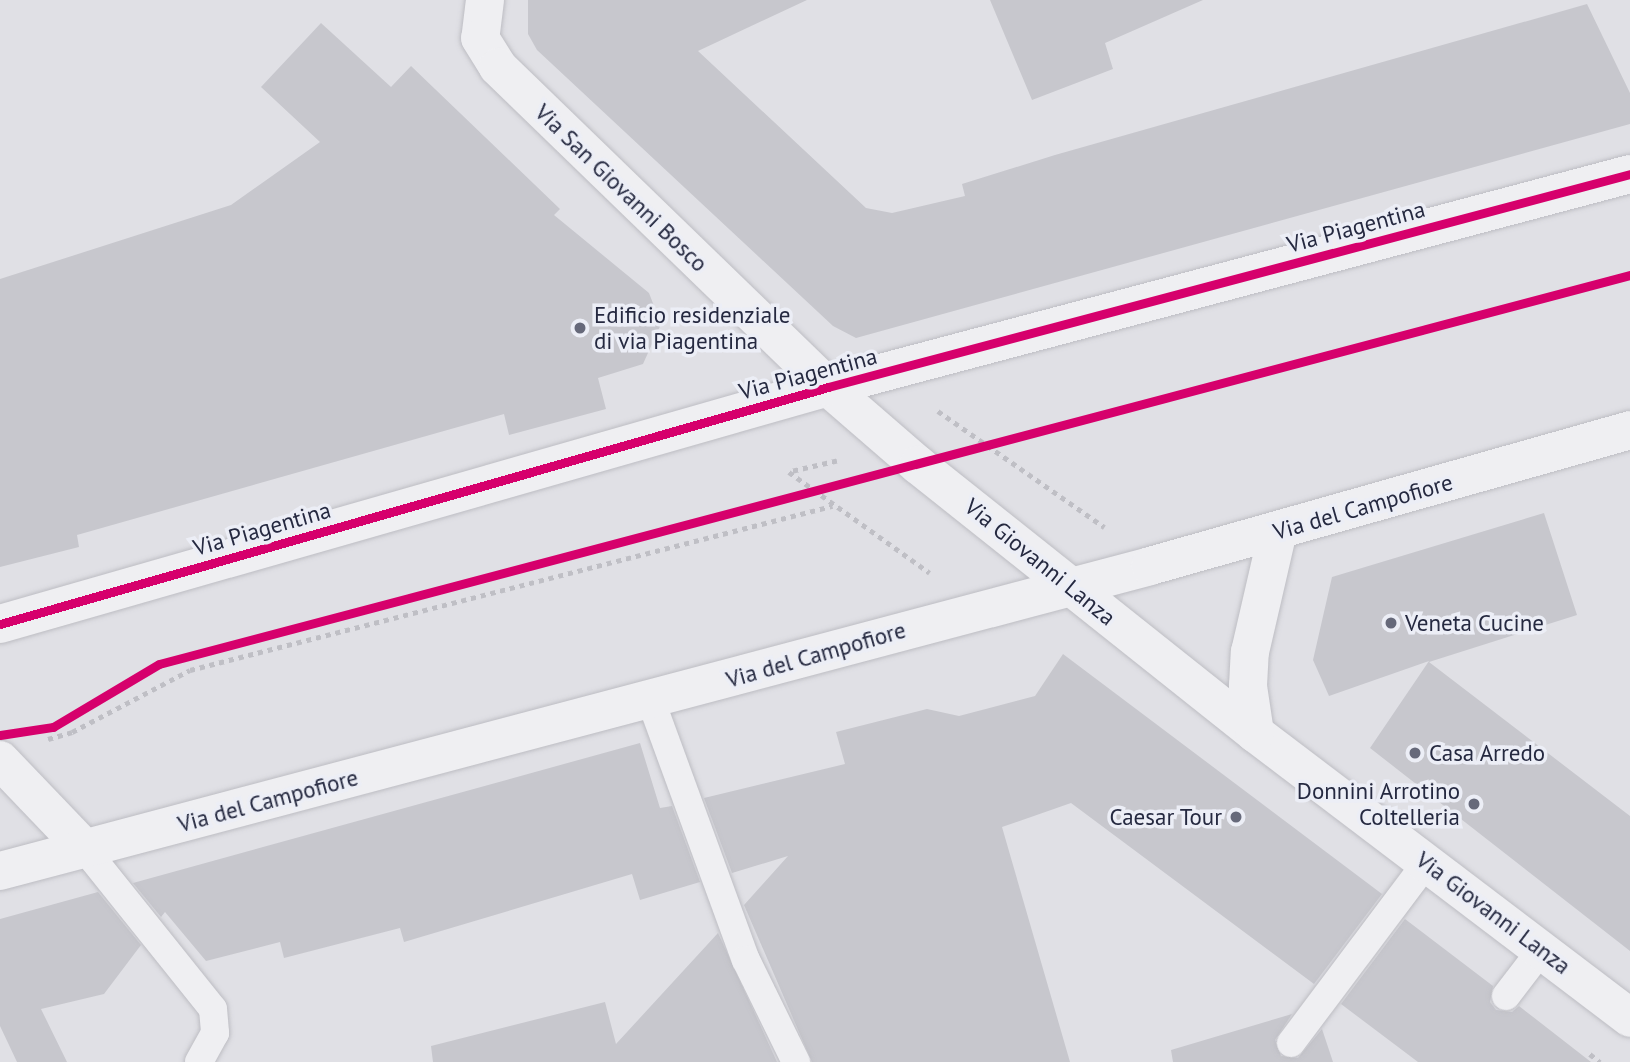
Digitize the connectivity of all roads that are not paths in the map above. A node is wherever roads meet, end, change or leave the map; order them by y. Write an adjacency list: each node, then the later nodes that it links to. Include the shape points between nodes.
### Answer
1 (485, 0): 3 (street, Via San Giovanni Bosco, via 480,38 498,67)
2 (1630, 174): 3 (street, Via Piagentina)
3 (828, 387): 6 (street, Via Giovanni Lanza, via 918,465); 7 (street, Via Piagentina)
4 (1630, 430): 5 (street, Via del Campofiore)
5 (1278, 531): 6 (street, Via del Campofiore); 9 (street, via 1250,652 1248,686)
6 (1073, 586): 8 (street, Via del Campofiore); 9 (street, Via Giovanni Lanza)
7 (0, 624)
8 (651, 701): 11 (street, Via del Campofiore); 19 (lane, via 746,960)
9 (1255, 733): 12 (street, Via Giovanni Lanza)
10 (0, 760): 11 (street)
11 (85, 848): 13 (street, Via del Campofiore); 18 (lane, via 213,1009 215,1033)
12 (1427, 862): 14 (street, Via Giovanni Lanza); 17 (lane)
13 (0, 871)
14 (1542, 949): 15 (lane); 16 (street, Via Giovanni Lanza)
15 (1506, 996)
16 (1630, 1018)
17 (1291, 1043)
18 (199, 1062)
19 (796, 1062)

